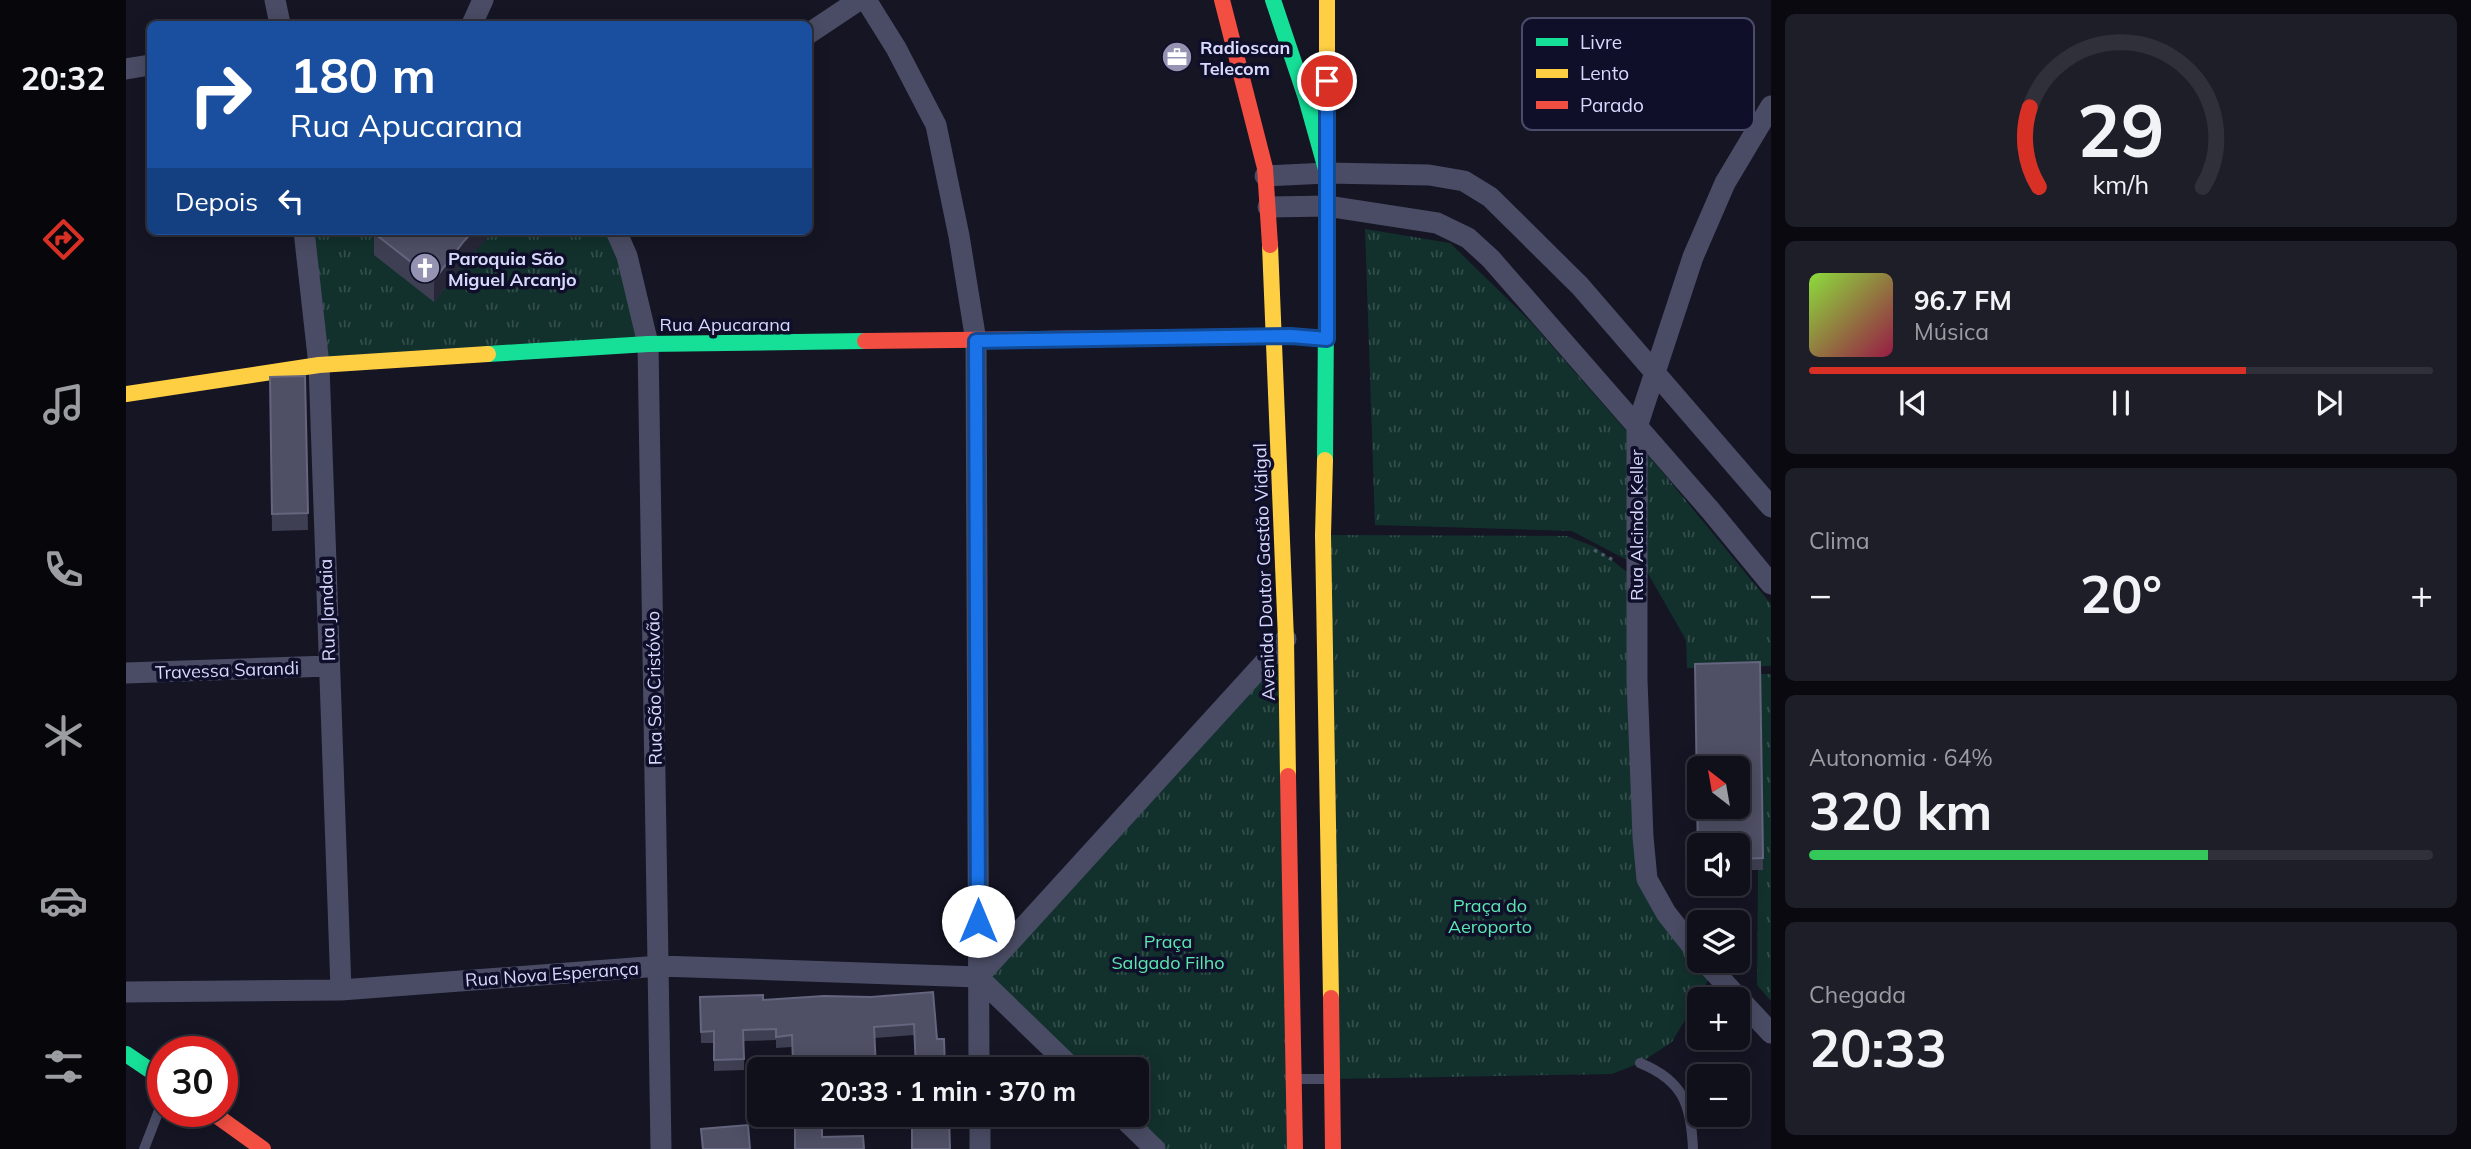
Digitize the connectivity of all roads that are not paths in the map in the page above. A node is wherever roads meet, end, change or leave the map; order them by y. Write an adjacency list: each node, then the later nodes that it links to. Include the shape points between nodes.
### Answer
1 (275, 0): 8 (street)
2 (483, 0): 9 (street)
3 (859, 0): 10 (street)
4 (866, 0): 22 (street, via 897,48 936,125)
5 (1222, 0): 15 (main road, Avenida Doutor Gastão Vidigal)
6 (1273, 0): 14 (main road)
7 (1327, 0): 14 (main road)
8 (280, 21)
9 (473, 21)
10 (812, 31)
11 (147, 66): 12 (street)
12 (126, 69)
13 (1771, 106): 25 (street, Rua Alcindo Keller, via 1725,183 1698,244)
14 (1327, 173): 15 (street); 16 (main road); 25 (street, via 1429,175 1464,181 1490,197 1580,286)
15 (1265, 176): 17 (main road, Avenida Doutor Gastão Vidigal)
16 (1327, 206): 17 (street); 21 (main road); 27 (street, via 1437,223 1468,238)
17 (1268, 208): 20 (main road, Avenida Doutor Gastão Vidigal)
18 (304, 235): 24 (street, Rua Jandaia)
19 (618, 235): 23 (street, Rua São Cristóvão)
20 (1275, 337): 21 (main road, Rua Apucarana); 22 (main road, Rua Apucarana); 30 (main road, Avenida Doutor Gastão Vidigal)
21 (1327, 339): 46 (main road, via 1324,535)
22 (976, 341): 23 (main road, Rua Apucarana); 36 (street)
23 (648, 344): 24 (main road, Rua Apucarana); 34 (street, Rua São Cristóvão)
24 (319, 365): 26 (main road, Rua Apucarana); 31 (street, Rua Jandaia)
25 (1654, 372): 27 (street, Rua Alcindo Keller); 28 (street)
26 (126, 394)
27 (1637, 426): 29 (street); 33 (street, Rua Alcindo Keller, via 1637,680 1647,879)
28 (1771, 508)
29 (1771, 584)
30 (1286, 639): 36 (street); 45 (main road, Avenida Doutor Gastão Vidigal)
31 (329, 666): 32 (street, Travessa Sarandi); 37 (street, Rua Jandaia)
32 (126, 673)
33 (1687, 940)
34 (660, 966): 36 (street, Rua Nova Esperança); 37 (street, Rua Nova Esperança); 53 (street, Rua São Cristóvão)
35 (1715, 973): 39 (street)
36 (978, 977): 41 (street); 42 (street)
37 (341, 990): 38 (street, Rua Nova Esperança)
38 (126, 992)
39 (1771, 1033)
40 (126, 1054): 44 (main road)
41 (979, 1057)
42 (1061, 1057)
43 (1640, 1063): 58 (lane, via 1657,1070 1681,1091 1692,1119)
44 (147, 1068)
45 (1293, 1079): 46 (lane); 56 (main road, Avenida Doutor Gastão Vidigal)
46 (1333, 1079): 57 (main road)
47 (153, 1127): 51 (lane)
48 (232, 1127): 52 (main road)
49 (980, 1127): 54 (street)
50 (1132, 1127): 55 (street)
51 (144, 1149)
52 (263, 1149)
53 (661, 1149)
54 (980, 1149)
55 (1155, 1149)
56 (1295, 1149)
57 (1333, 1149)
58 (1693, 1149)

